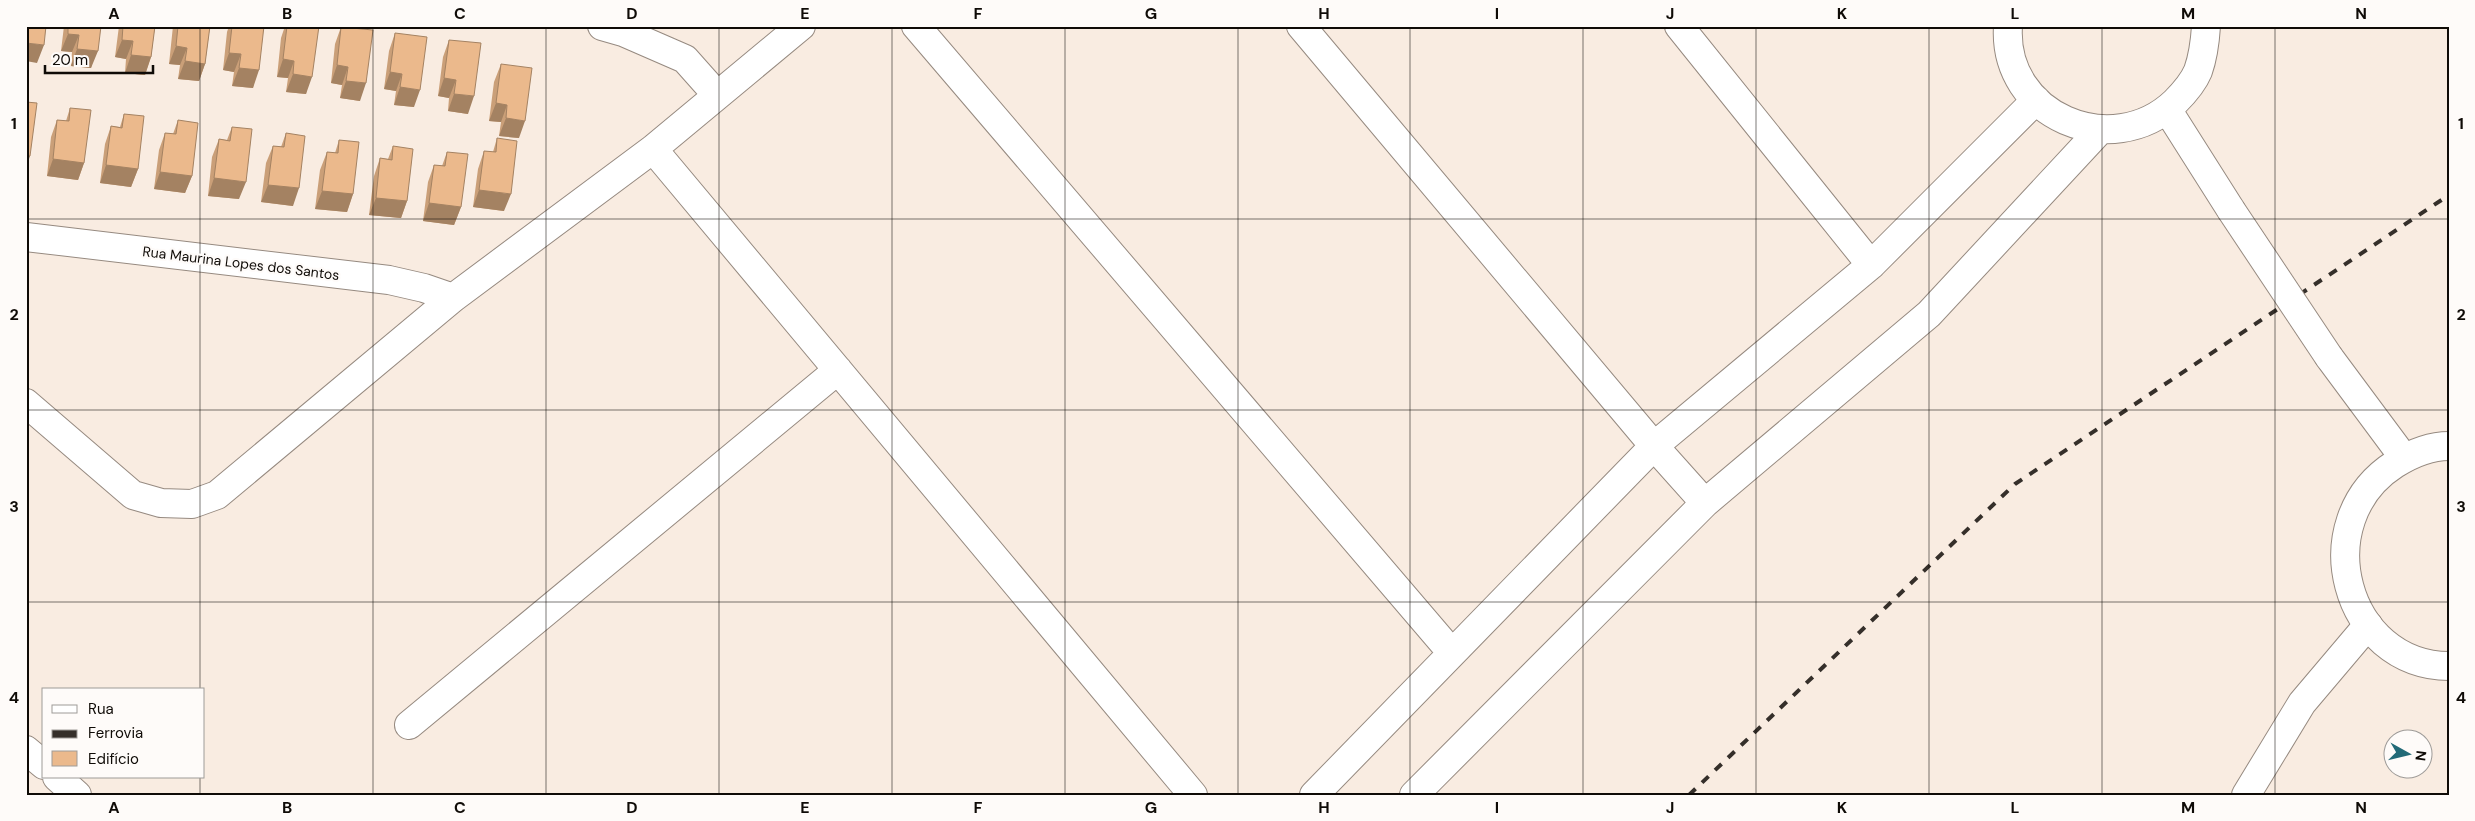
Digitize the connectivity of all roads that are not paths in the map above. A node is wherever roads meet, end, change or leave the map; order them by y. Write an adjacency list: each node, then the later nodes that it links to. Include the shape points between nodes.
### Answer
1 (602, 26): 8 (street, via 685,60)
2 (801, 26): 8 (street)
3 (916, 26): 23 (street)
4 (1301, 26): 18 (street)
5 (1679, 26): 14 (street)
6 (2008, 26): 9 (street, via 2011,59 2021,81)
7 (2206, 26): 10 (street, via 2197,72 2185,93)
8 (718, 95): 12 (street)
9 (2036, 100): 11 (street, via 2054,115); 14 (street)
10 (2167, 109): 11 (street, via 2147,122 2124,129); 20 (street, bridge, via 2329,357)
11 (2100, 130): 21 (street, via 1929,314)
12 (653, 149): 15 (street); 16 (street)
13 (26, 237): 15 (street, Rua Maurina Lopes dos Santos, via 389,280)
14 (1871, 265): 18 (street)
15 (453, 298): 17 (street, via 217,495 192,504 161,503 133,495)
16 (838, 370): 25 (street); 30 (street)
17 (26, 403)
18 (1654, 446): 21 (street); 23 (street)
19 (2449, 446): 20 (street, via 2424,450)
20 (2404, 458): 22 (street, via 2370,485 2349,522 2344,566 2348,587)
21 (1705, 503): 32 (street)
22 (2368, 625): 24 (street, via 2400,652 2420,661); 33 (street, via 2302,703)
23 (1452, 653): 31 (street)
24 (2449, 666)
25 (409, 725)
26 (26, 750): 27 (street)
27 (42, 763)
28 (59, 778): 29 (street)
29 (78, 795)
30 (1193, 795)
31 (1314, 795)
32 (1414, 795)
33 (2246, 795)

